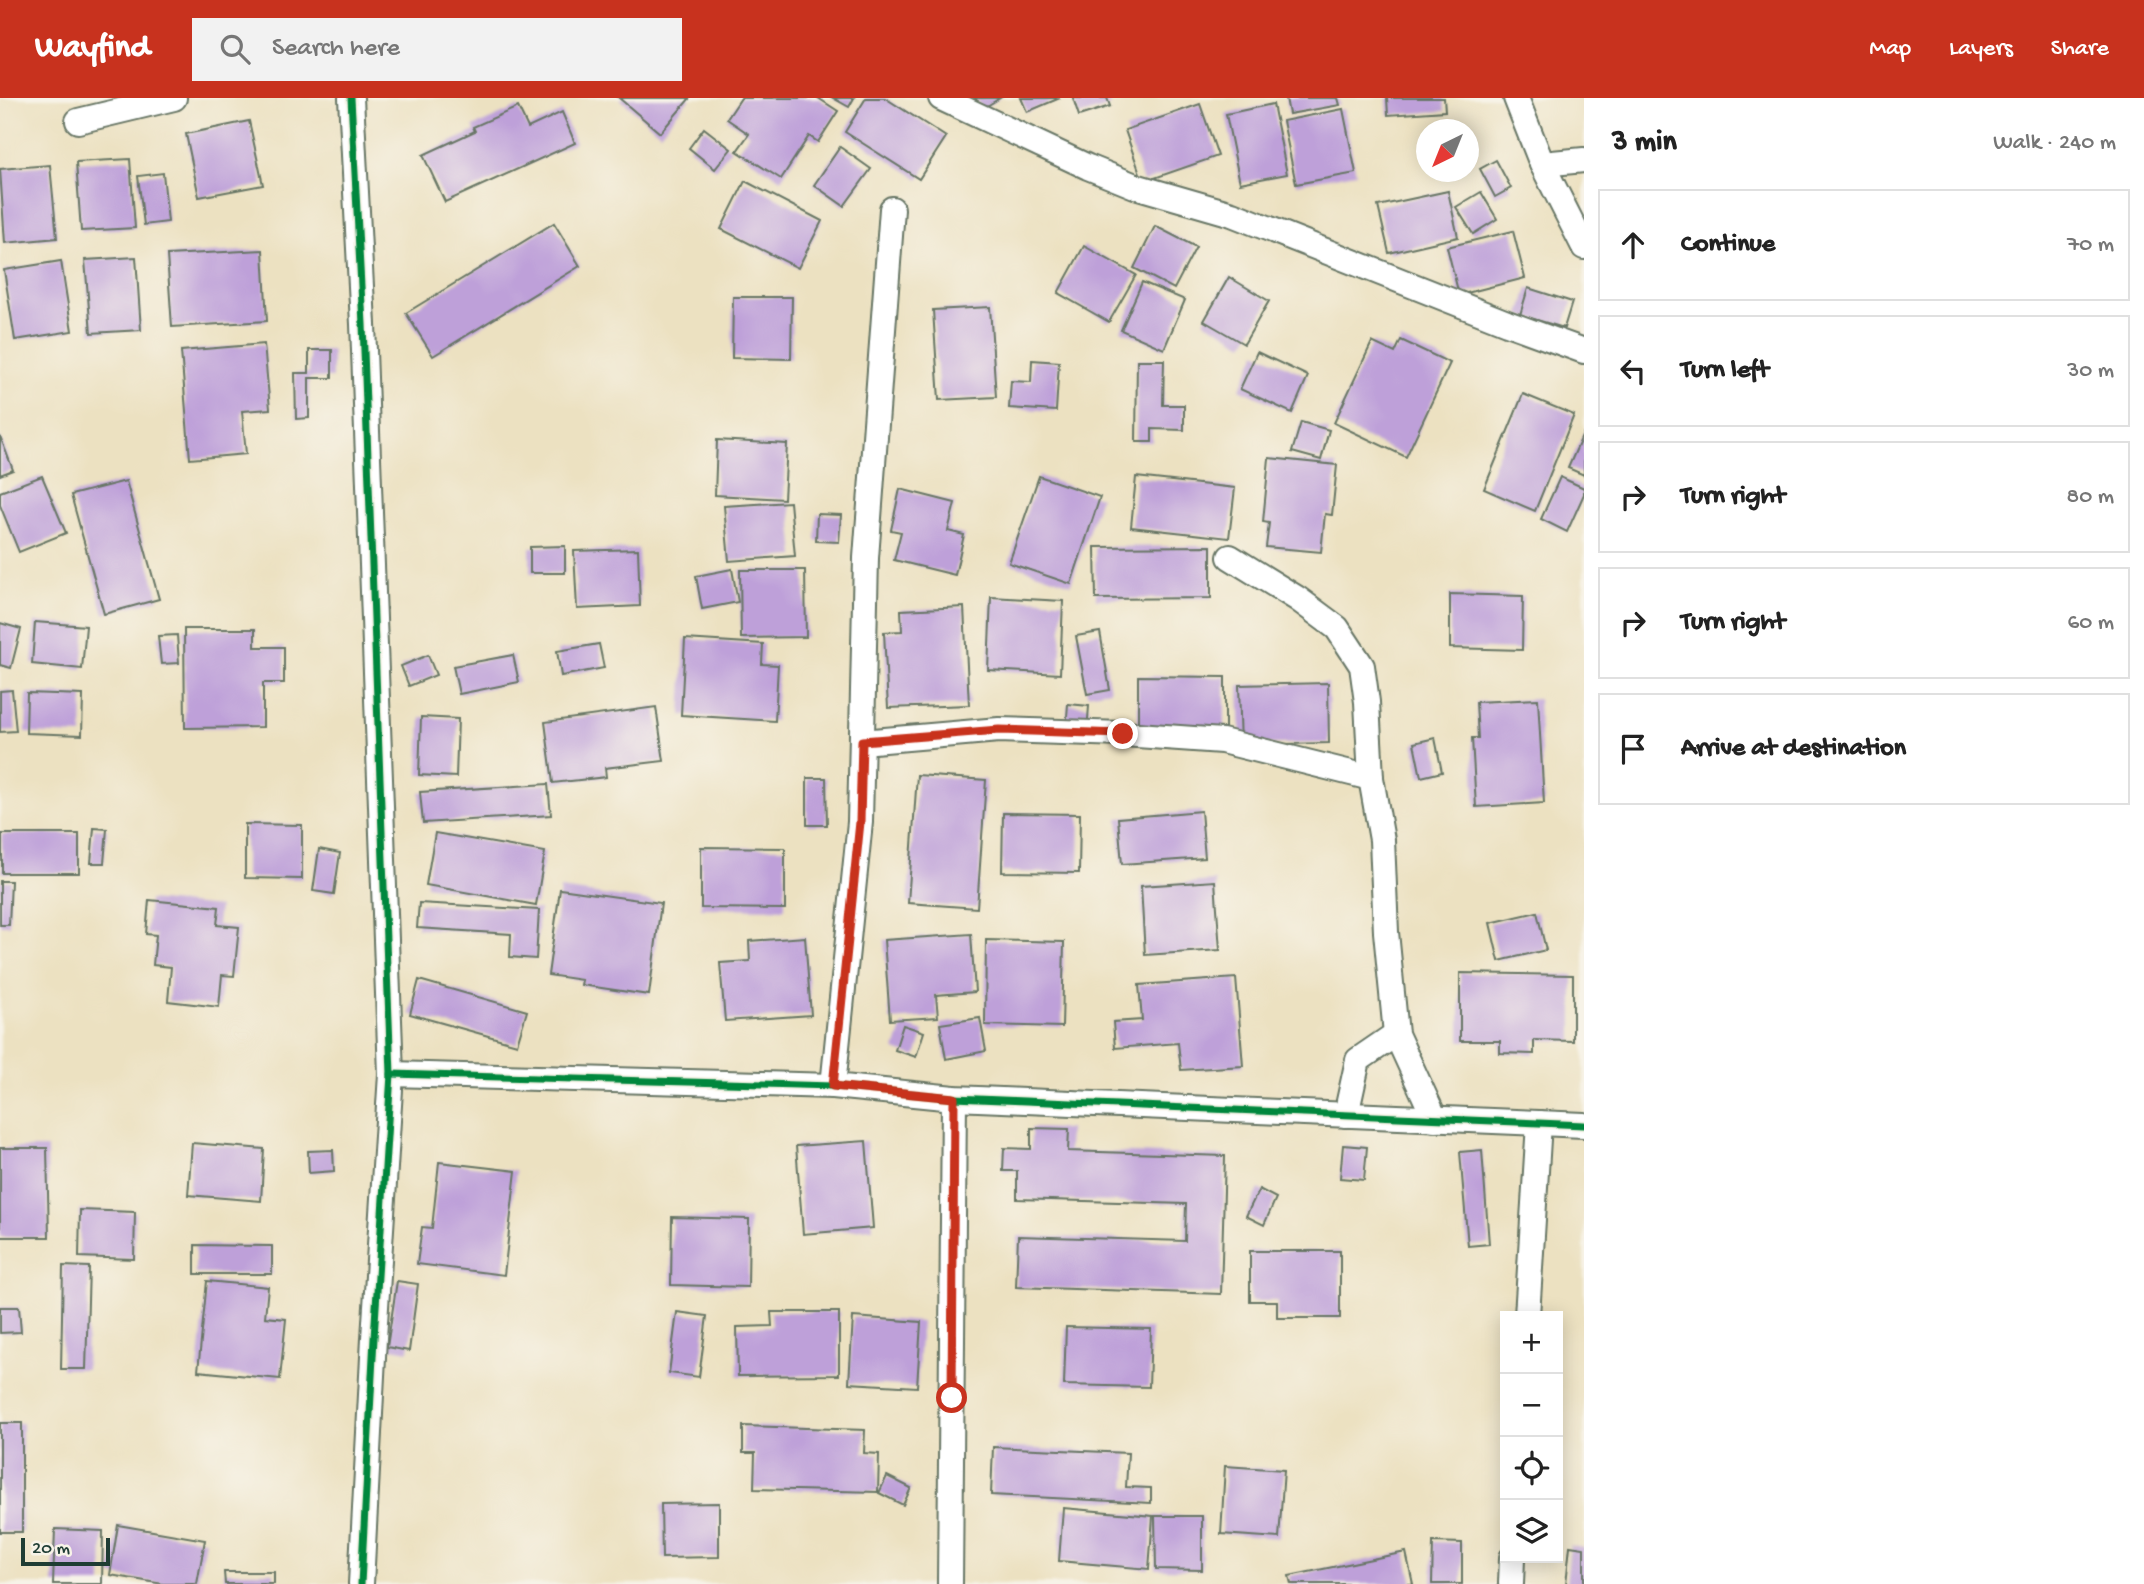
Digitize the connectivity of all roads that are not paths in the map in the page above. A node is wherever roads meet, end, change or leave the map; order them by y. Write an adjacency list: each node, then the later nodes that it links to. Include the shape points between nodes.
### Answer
1 (174, 98): 5 (street)
2 (351, 98): 15 (street)
3 (941, 98): 10 (street, via 1088,167 1231,214)
4 (1516, 98): 7 (street)
5 (78, 121)
6 (1584, 160): 7 (street)
7 (1542, 164): 9 (street)
8 (892, 209): 12 (street, via 866,558)
9 (1584, 247)
10 (1584, 351)
11 (1230, 557): 13 (street, via 1337,628 1362,666)
12 (862, 741): 13 (street, via 999,730 1135,734 1222,741); 16 (street, via 860,822)
13 (1371, 778): 14 (street, via 1382,840)
14 (1396, 1034): 18 (street, via 1357,1060); 19 (street)
15 (391, 1074): 16 (street); 24 (street)
16 (833, 1086): 17 (street)
17 (954, 1098): 18 (street); 25 (street)
18 (1346, 1115): 19 (street)
19 (1434, 1119): 20 (street)
20 (1539, 1123): 21 (street); 22 (street)
21 (1584, 1125)
22 (1527, 1311)
23 (1512, 1563): 26 (street)
24 (361, 1584)
25 (950, 1584)
26 (1511, 1584)

